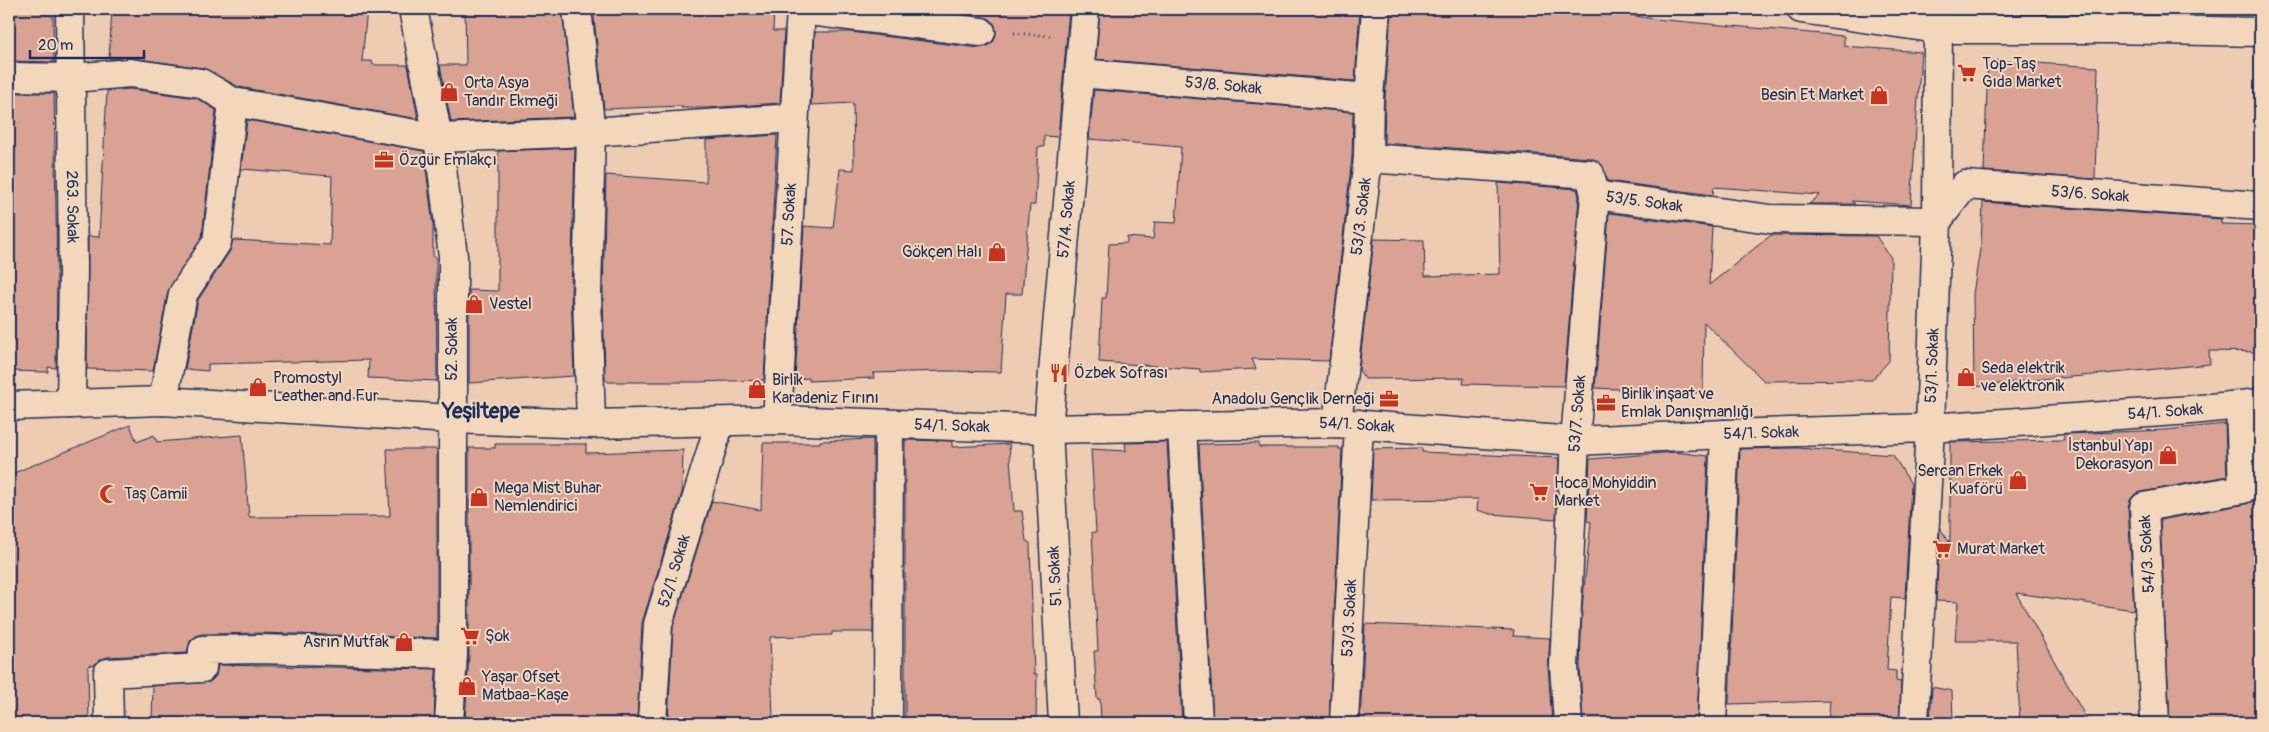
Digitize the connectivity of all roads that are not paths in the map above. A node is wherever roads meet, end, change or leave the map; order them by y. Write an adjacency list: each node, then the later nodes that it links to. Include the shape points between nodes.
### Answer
1 (70, 9): 14 (street, 263. Sokak)
2 (413, 9): 19 (street, 52. Sokak)
3 (577, 9): 18 (street)
4 (1085, 9): 12 (street, 57/4. Sokak)
5 (1376, 9): 15 (street, 53/3. Sokak)
6 (1801, 9): 8 (street)
7 (801, 10): 10 (street); 17 (street, 57. Sokak)
8 (1938, 19): 9 (street); 23 (street, 53/1. Sokak)
9 (2107, 19): 11 (street)
10 (981, 32)
11 (2260, 32)
12 (1078, 72): 15 (street, 53/8. Sokak); 36 (street, 57/4. Sokak)
13 (9, 77): 14 (street)
14 (72, 78): 16 (street, via 130,73 201,83); 25 (street, 263. Sokak)
15 (1369, 98): 20 (street, 53/3. Sokak)
16 (233, 102): 19 (street); 24 (street, via 217,242 183,294)
17 (794, 118): 18 (street); 29 (street, 57. Sokak)
18 (591, 132): 19 (street); 31 (street, via 587,294)
19 (438, 138): 28 (street, 52. Sokak, via 453,256)
20 (1368, 158): 21 (street, 53/5. Sokak, via 1590,174); 33 (street, 53/3. Sokak)
21 (1595, 195): 23 (street, 53/5. Sokak, via 1770,219); 38 (street, 53/7. Sokak)
22 (2260, 206): 23 (street, 53/6. Sokak, via 1965,185)
23 (1937, 221): 35 (street, 53/1. Sokak)
24 (163, 401): 25 (street, 54/1. Sokak); 28 (street, 54/1. Sokak)
25 (71, 404): 27 (street, 54/1. Sokak)
26 (2250, 404): 35 (street, 54/1. Sokak); 50 (street, 54/3. Sokak, via 2243,489 2144,507)
27 (9, 406)
28 (451, 419): 31 (street, 54/1. Sokak); 39 (street, 52. Sokak)
29 (777, 420): 30 (street, 54/1. Sokak); 32 (street, 54/1. Sokak)
30 (720, 422): 31 (street, 54/1. Sokak); 42 (street, 52/1. Sokak, via 658,624)
31 (591, 424)
32 (889, 424): 36 (street, 54/1. Sokak); 43 (street)
33 (1348, 424): 34 (street, 54/1. Sokak); 38 (street, 54/1. Sokak); 46 (street, 53/3. Sokak)
34 (1182, 426): 36 (street, 54/1. Sokak); 45 (street)
35 (1930, 428): 37 (street, 54/1. Sokak); 49 (street, 53/1. Sokak)
36 (1048, 429): 44 (street, 51. Sokak)
37 (1725, 434): 38 (street, 54/1. Sokak); 48 (street)
38 (1575, 441): 47 (street, 53/7. Sokak, via 1564,666)
39 (453, 654): 40 (street, via 202,650 202,668 108,673); 41 (street, 52. Sokak)
40 (109, 723)
41 (449, 723)
42 (652, 723)
43 (888, 723)
44 (1063, 723)
45 (1198, 723)
46 (1344, 723)
47 (1568, 723)
48 (1712, 723)
49 (1914, 723)
50 (2155, 723)

